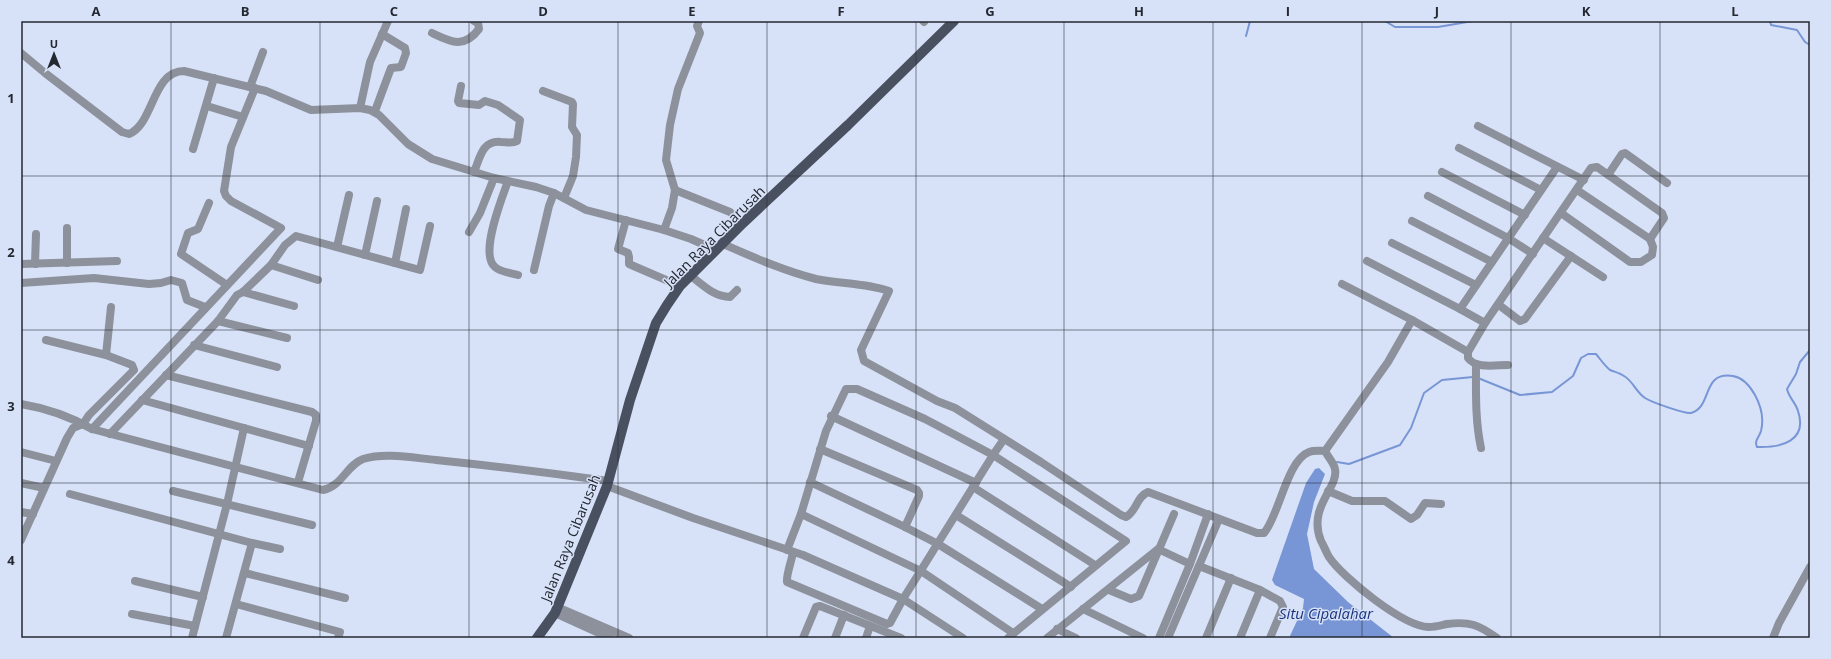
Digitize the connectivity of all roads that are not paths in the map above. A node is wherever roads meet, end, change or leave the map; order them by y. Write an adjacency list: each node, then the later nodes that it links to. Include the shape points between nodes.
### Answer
1 (388, 21): 6 (street)
2 (474, 21): 5 (street, via 478,23 477,32 458,43)
3 (699, 21): 28 (street, via 697,26 700,33 678,89 670,125 666,160)
4 (954, 21): 42 (main road, Jalan Raya Cibarusah)
5 (432, 33)
6 (382, 34): 14 (street, via 370,62); 15 (street, via 405,48 406,53 401,68 391,68)
7 (263, 52): 11 (street)
8 (21, 53): 9 (street, via 122,132 129,134 137,129 159,89 173,72 184,71)
9 (214, 78): 11 (street); 13 (street)
10 (461, 86): 21 (street, via 459,102 479,105 485,101 498,105 520,120 517,141 489,143 484,148)
11 (253, 87): 14 (street, via 311,110); 16 (street)
12 (543, 92): 34 (street, via 573,103 572,127 577,135 576,157 573,176)
13 (207, 106): 16 (street); 18 (street)
14 (360, 108): 15 (street)
15 (375, 112): 21 (street, via 421,153)
16 (243, 117): 72 (street, via 231,147 224,191 231,201 281,228)
17 (1478, 126): 20 (street)
18 (193, 148)
19 (1459, 148): 29 (street)
20 (1557, 167): 25 (street); 29 (street)
21 (474, 172): 24 (street)
22 (1442, 172): 39 (street)
23 (1608, 175): 25 (street, via 1593,167); 27 (street, via 1625,153); 50 (street, via 1664,215)
24 (494, 178): 26 (street); 46 (street)
25 (1584, 180): 30 (street)
26 (508, 181): 31 (street); 66 (street, via 489,243 489,254 496,268)
27 (1667, 183)
28 (675, 190): 42 (street, via 730,212); 45 (street)
29 (1541, 190): 39 (street)
30 (1577, 190): 38 (street); 50 (street)
31 (554, 193): 34 (street); 65 (street)
32 (349, 195): 52 (street)
33 (1428, 196): 48 (street)
34 (564, 198): 40 (street, via 586,210)
35 (376, 201): 55 (street)
36 (208, 203): 72 (street, via 198,229 188,233 181,254)
37 (406, 209): 61 (street)
38 (1562, 213): 49 (street); 50 (street, via 1630,262 1638,263 1652,255)
39 (1525, 215): 48 (street)
40 (626, 220): 45 (street); 73 (street, via 618,249 628,253 628,264)
41 (1412, 221): 59 (street)
42 (743, 223): 53 (main road, Jalan Raya Cibarusah)
43 (430, 226): 61 (street, via 420,270)
44 (67, 228): 60 (street)
45 (664, 230): 53 (street)
46 (469, 232)
47 (36, 234): 63 (street)
48 (1508, 238): 54 (street); 59 (street)
49 (1543, 238): 54 (street); 56 (street)
50 (1650, 239)
51 (1392, 243): 74 (street)
52 (337, 247): 55 (street); 64 (street, via 296,236)
53 (720, 247): 67 (main road, Jalan Raya Cibarusah); 101 (street, via 815,278 889,291 861,350 864,361 954,408)
54 (1533, 254): 77 (street)
55 (365, 255): 61 (street)
56 (1571, 256): 68 (street); 77 (street, via 1523,321)
57 (117, 261): 60 (street)
58 (1367, 261): 81 (street)
59 (1492, 262): 74 (street)
60 (67, 263): 63 (street)
61 (395, 263)
62 (21, 264): 63 (street)
63 (35, 264)
64 (271, 265): 69 (street); 76 (street)
65 (534, 270)
66 (518, 275)
67 (691, 276): 73 (main road, Jalan Raya Cibarusah); 75 (street, via 714,294 734,295)
68 (1603, 277)
69 (318, 280)
70 (21, 283): 80 (street, via 94,278 149,284 176,281 182,283 187,300)
71 (1342, 284): 82 (street)
72 (227, 285): 80 (street)
73 (680, 286): 113 (main road, Jalan Raya Cibarusah, via 656,323 630,400)
74 (1476, 286): 81 (street)
75 (737, 290)
76 (243, 292): 78 (street); 83 (street, via 237,295)
77 (1499, 305): 84 (street)
78 (294, 306)
79 (111, 307): 89 (street)
80 (205, 307): 99 (street)
81 (1460, 309): 84 (street)
82 (1412, 320): 88 (street); 105 (street, via 1388,362)
83 (218, 321): 85 (street); 87 (street)
84 (1485, 323): 88 (street)
85 (287, 338)
86 (46, 340): 89 (street)
87 (194, 345): 92 (street); 93 (street)
88 (1468, 352): 90 (street, via 1469,360)
89 (106, 355): 97 (street, via 132,365 134,370)
90 (1476, 364): 91 (street); 103 (street, via 1477,422)
91 (1508, 365)
92 (277, 367)
93 (166, 375): 94 (street); 102 (street, via 312,412 316,415 316,420)
94 (142, 400): 98 (street); 100 (street)
95 (21, 404): 97 (street, via 39,407)
96 (832, 416): 104 (street); 107 (street, via 846,389 857,389 925,419); 114 (street)
97 (83, 424): 99 (street); 108 (street, via 73,428)
98 (244, 428): 102 (street); 109 (street)
99 (92, 429): 100 (street)
100 (110, 434): 109 (street)
101 (1004, 439): 107 (street); 125 (street, via 1126,517 1148,492)
102 (308, 446): 110 (street)
103 (1481, 448)
104 (820, 449): 111 (street); 129 (street, via 917,490 919,496)
105 (1325, 451): 117 (street, via 1335,469); 127 (street, via 1308,452 1301,458 1287,481 1264,533 1257,533)
106 (21, 452): 108 (street)
107 (993, 455): 114 (street); 138 (street, via 1126,541)
108 (56, 461): 115 (street)
109 (236, 467): 110 (street); 119 (street)
110 (298, 482): 113 (street, via 323,490 330,488 363,459 387,456 483,464)
111 (810, 482): 123 (street); 129 (street)
112 (21, 483): 115 (street)
113 (608, 483): 136 (street); 153 (main road, Jalan Raya Cibarusah)
114 (975, 485): 126 (street); 138 (street)
115 (44, 488): 122 (street)
116 (173, 491): 119 (street)
117 (1328, 491): 120 (street, via 1352,500 1385,501 1411,519 1425,503); 180 (street, via 1318,515 1319,535 1329,557 1346,576 1397,614 1418,625 1430,627 1468,622)
118 (70, 494): 130 (street)
119 (227, 504): 128 (street); 130 (street)
120 (1441, 504)
121 (21, 512): 122 (street)
122 (34, 514): 131 (street)
123 (801, 514): 136 (street); 141 (street)
124 (1174, 514): 135 (street)
125 (1208, 514): 127 (street); 137 (street)
126 (956, 515): 133 (street); 145 (street)
127 (1219, 519): 139 (street)
128 (312, 525)
129 (905, 527): 133 (street)
130 (220, 534): 132 (street); 148 (street)
131 (21, 540)
132 (252, 543): 134 (street); 142 (street)
133 (938, 544): 141 (street); 154 (street)
134 (280, 549)
135 (1158, 549): 137 (street); 146 (street); 146 (street, via 1139,596 1131,599)
136 (790, 551): 150 (street); 150 (street, via 787,582 887,624)
137 (1190, 564): 175 (street)
138 (1095, 565): 145 (street)
139 (1199, 566): 143 (street); 176 (street)
140 (1810, 567): 181 (street, via 1778,623)
141 (921, 571): 150 (street); 160 (street)
142 (245, 573): 149 (street); 151 (street)
143 (1231, 578): 147 (street); 177 (street)
144 (135, 581): 148 (street)
145 (1071, 587): 154 (street)
146 (1109, 590): 152 (street)
147 (1260, 590): 178 (street); 179 (street, via 1283,607)
148 (203, 597): 157 (street)
149 (345, 598)
150 (903, 599): 171 (street)
151 (236, 604): 163 (street); 164 (street, via 340,632)
152 (1083, 609): 159 (street); 174 (street)
153 (556, 610): 165 (main road, Jalan Raya Cibarusah); 166 (street); 167 (street)
154 (1042, 610): 160 (street)
155 (132, 614): 157 (street)
156 (844, 615): 158 (street); 168 (street, via 820,606 816,607); 169 (street)
157 (195, 626): 162 (street)
158 (870, 626): 161 (street); 170 (street)
159 (1057, 629): 172 (street); 173 (street)
160 (1011, 636)
161 (898, 637)
162 (192, 638)
163 (226, 638)
164 (338, 638)
165 (537, 638)
166 (610, 638)
167 (629, 638)
168 (803, 638)
169 (835, 638)
170 (866, 638)
171 (963, 638)
172 (1047, 638)
173 (1076, 638)
174 (1143, 638)
175 (1159, 638)
176 (1168, 638)
177 (1206, 638)
178 (1240, 638)
179 (1270, 638)
180 (1498, 638)
181 (1773, 638)

